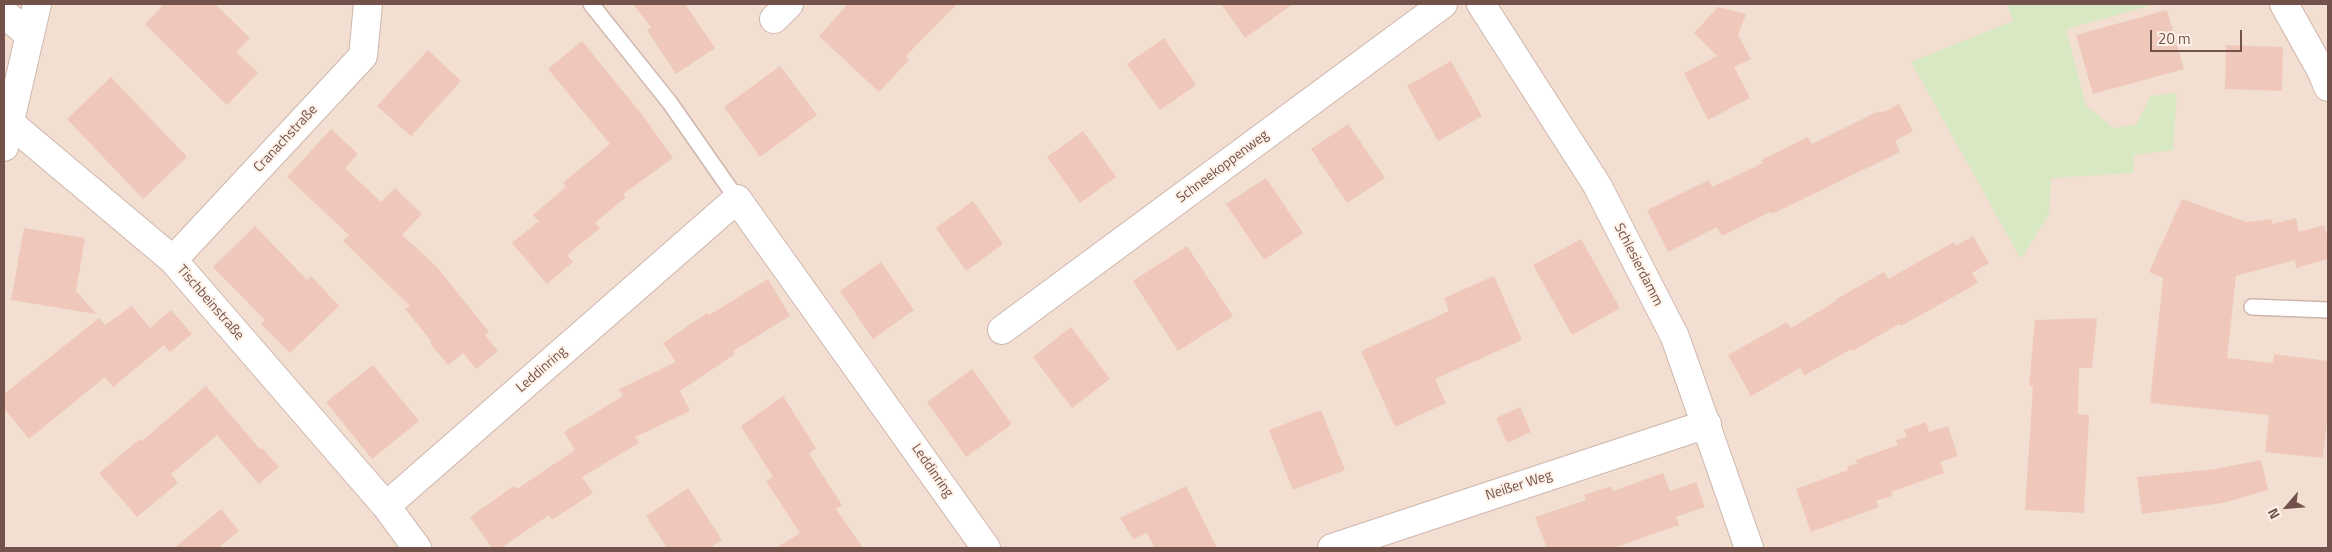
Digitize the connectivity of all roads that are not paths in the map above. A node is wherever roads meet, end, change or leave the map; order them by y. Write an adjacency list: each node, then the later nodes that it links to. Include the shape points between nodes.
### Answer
1 (37, 4): 8 (street)
2 (368, 4): 12 (street, Cranachstraße, via 362,56)
3 (591, 4): 11 (lane, Leddinring, via 670,102)
4 (1443, 4): 15 (street, Schneekoppenweg)
5 (1481, 4): 16 (street, Schlesierdamm, via 1597,186 1675,337)
6 (2284, 4): 9 (street)
7 (4, 13): 8 (street)
8 (29, 35): 10 (street)
9 (2328, 87)
10 (7, 135): 12 (street, Tischbeinstraße)
11 (738, 199): 17 (street, Leddinring); 19 (street, Leddinring)
12 (172, 260): 17 (street, Tischbeinstraße)
13 (2252, 307): 14 (lane)
14 (2328, 310)
15 (1002, 330)
16 (1707, 424): 20 (street, Neißer Weg); 21 (street, Schlesierdamm)
17 (386, 506): 18 (street)
18 (416, 548)
19 (986, 548)
20 (1332, 548)
21 (1749, 548)

